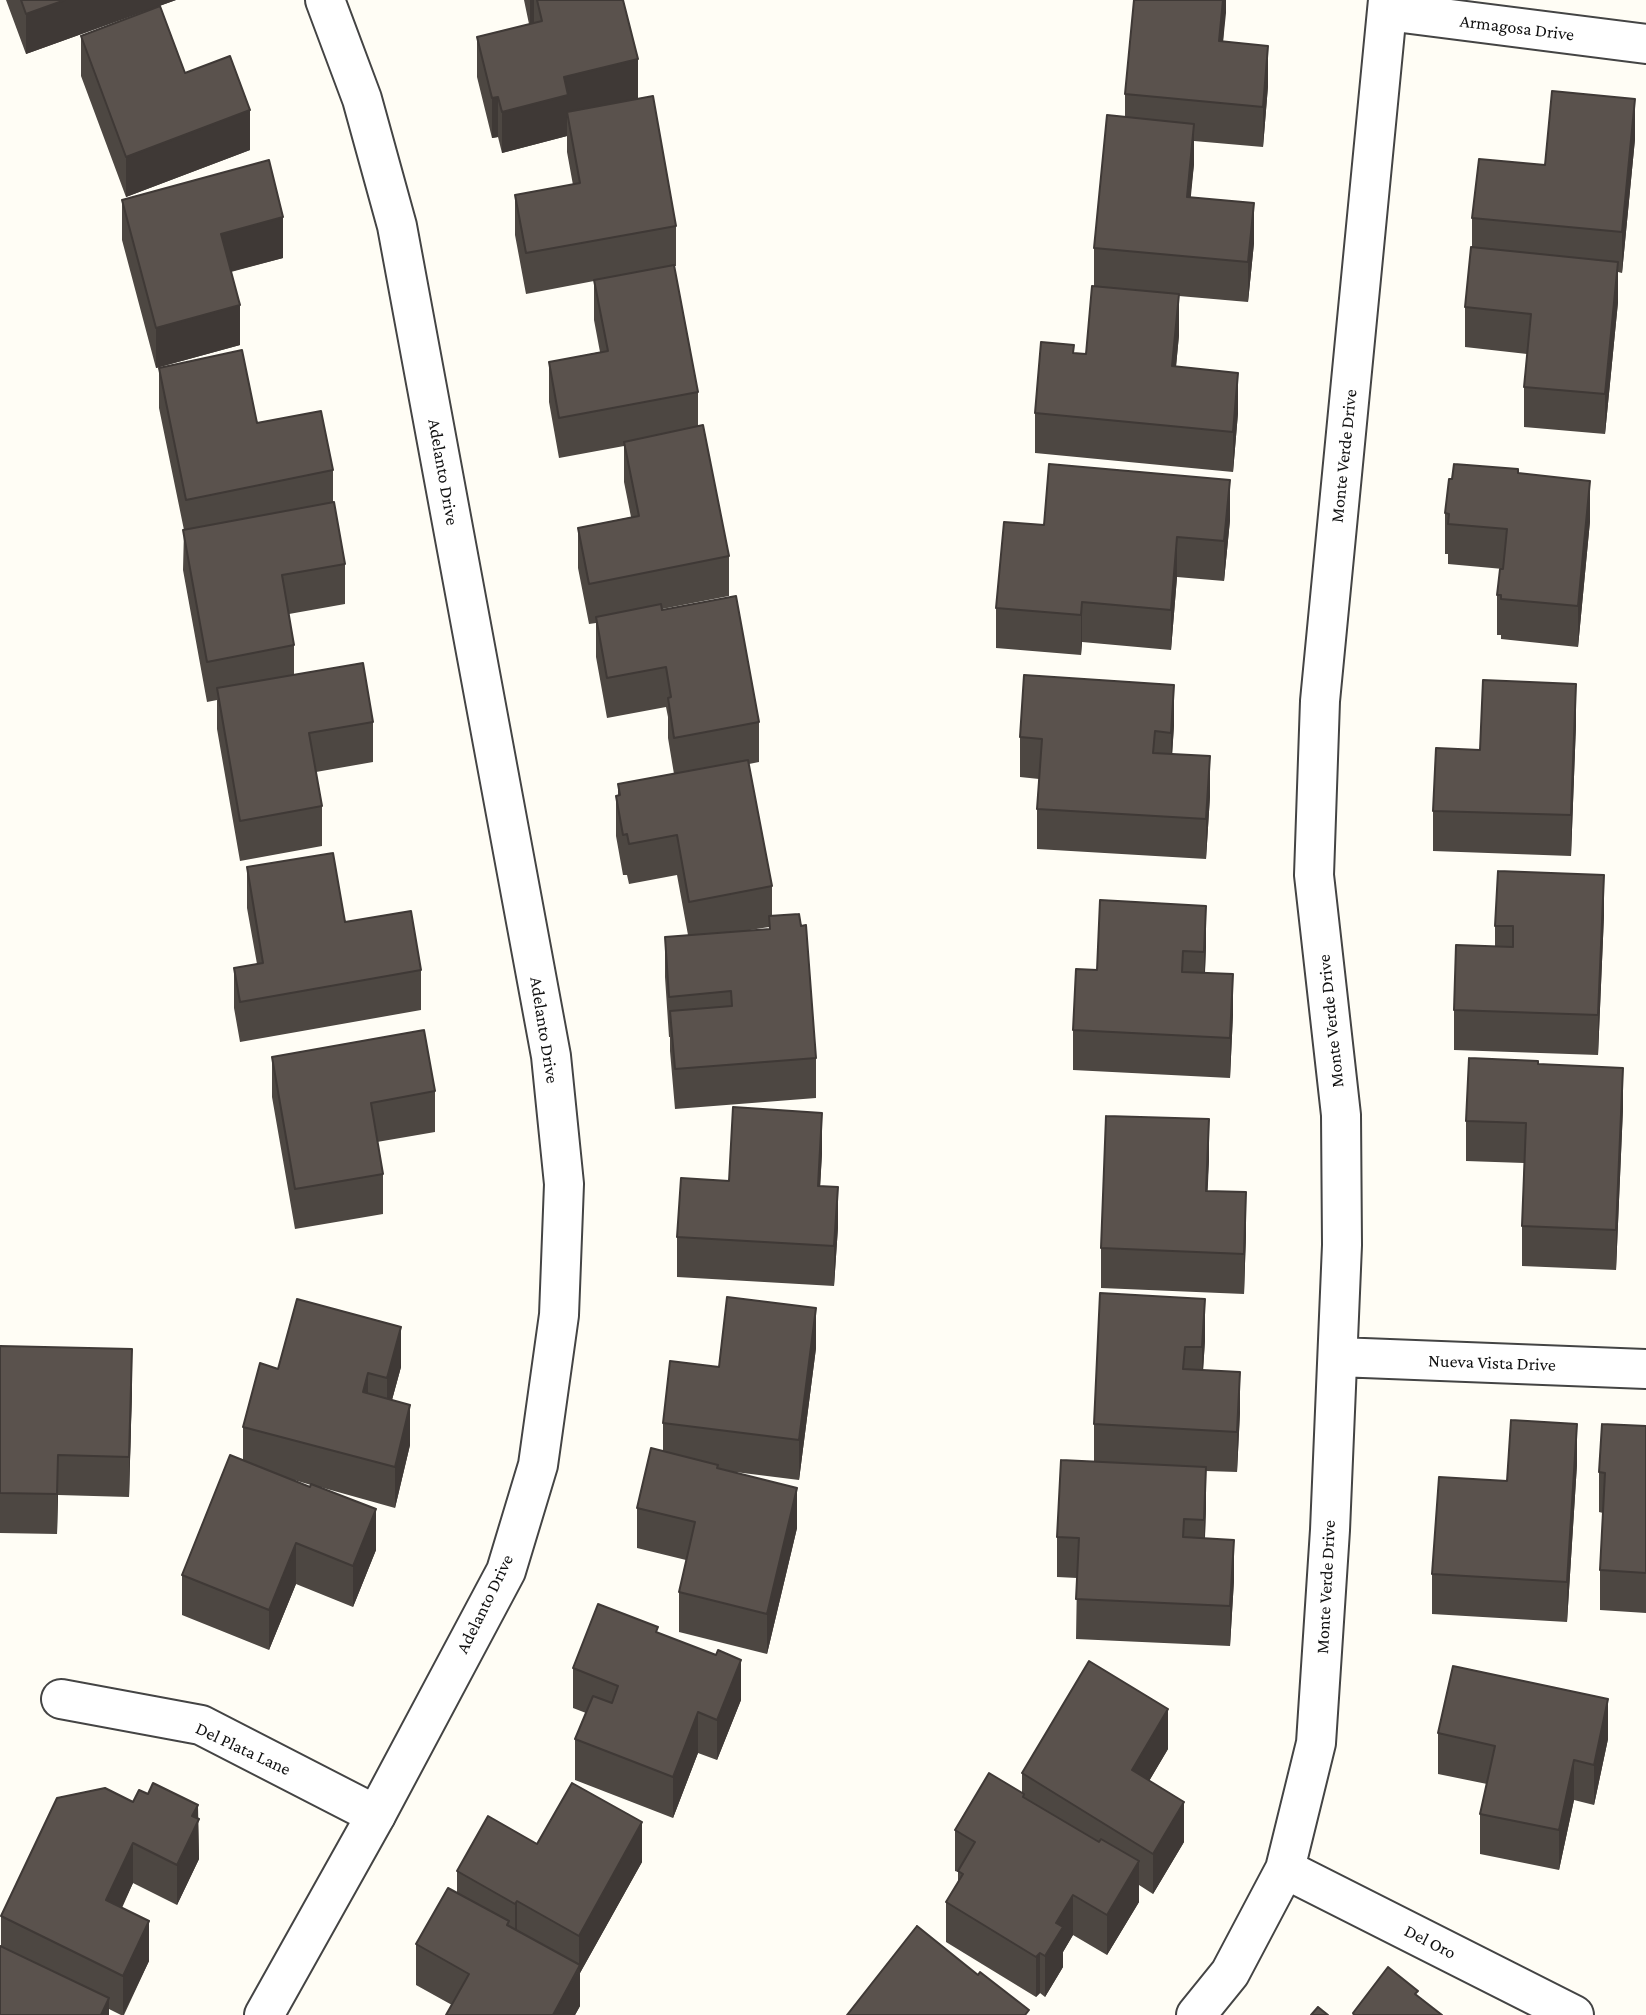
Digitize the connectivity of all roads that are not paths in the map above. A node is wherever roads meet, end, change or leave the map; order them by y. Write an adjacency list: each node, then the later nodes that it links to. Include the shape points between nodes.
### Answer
1 (325, 0): 7 (street, Adelanto Drive, via 362,99 397,226 551,1056 564,1184 559,1315 538,1465 506,1571)
2 (1388, 6): 3 (street, Armagosa Drive); 4 (street, Monte Verde Drive, via 1319,728 1314,875 1342,1115)
3 (1646, 44)
4 (1338, 1357): 5 (street, Nueva Vista Drive); 8 (street, Monte Verde Drive, via 1317,1743)
5 (1646, 1369)
6 (61, 1699): 7 (street, Del Plata Lane, via 201,1725)
7 (376, 1815): 9 (street, Adelanto Drive)
8 (1286, 1869): 10 (street, Monte Verde Drive, via 1230,1973); 11 (street, Del Oro)
9 (264, 2015)
10 (1196, 2015)
11 (1574, 2015)

